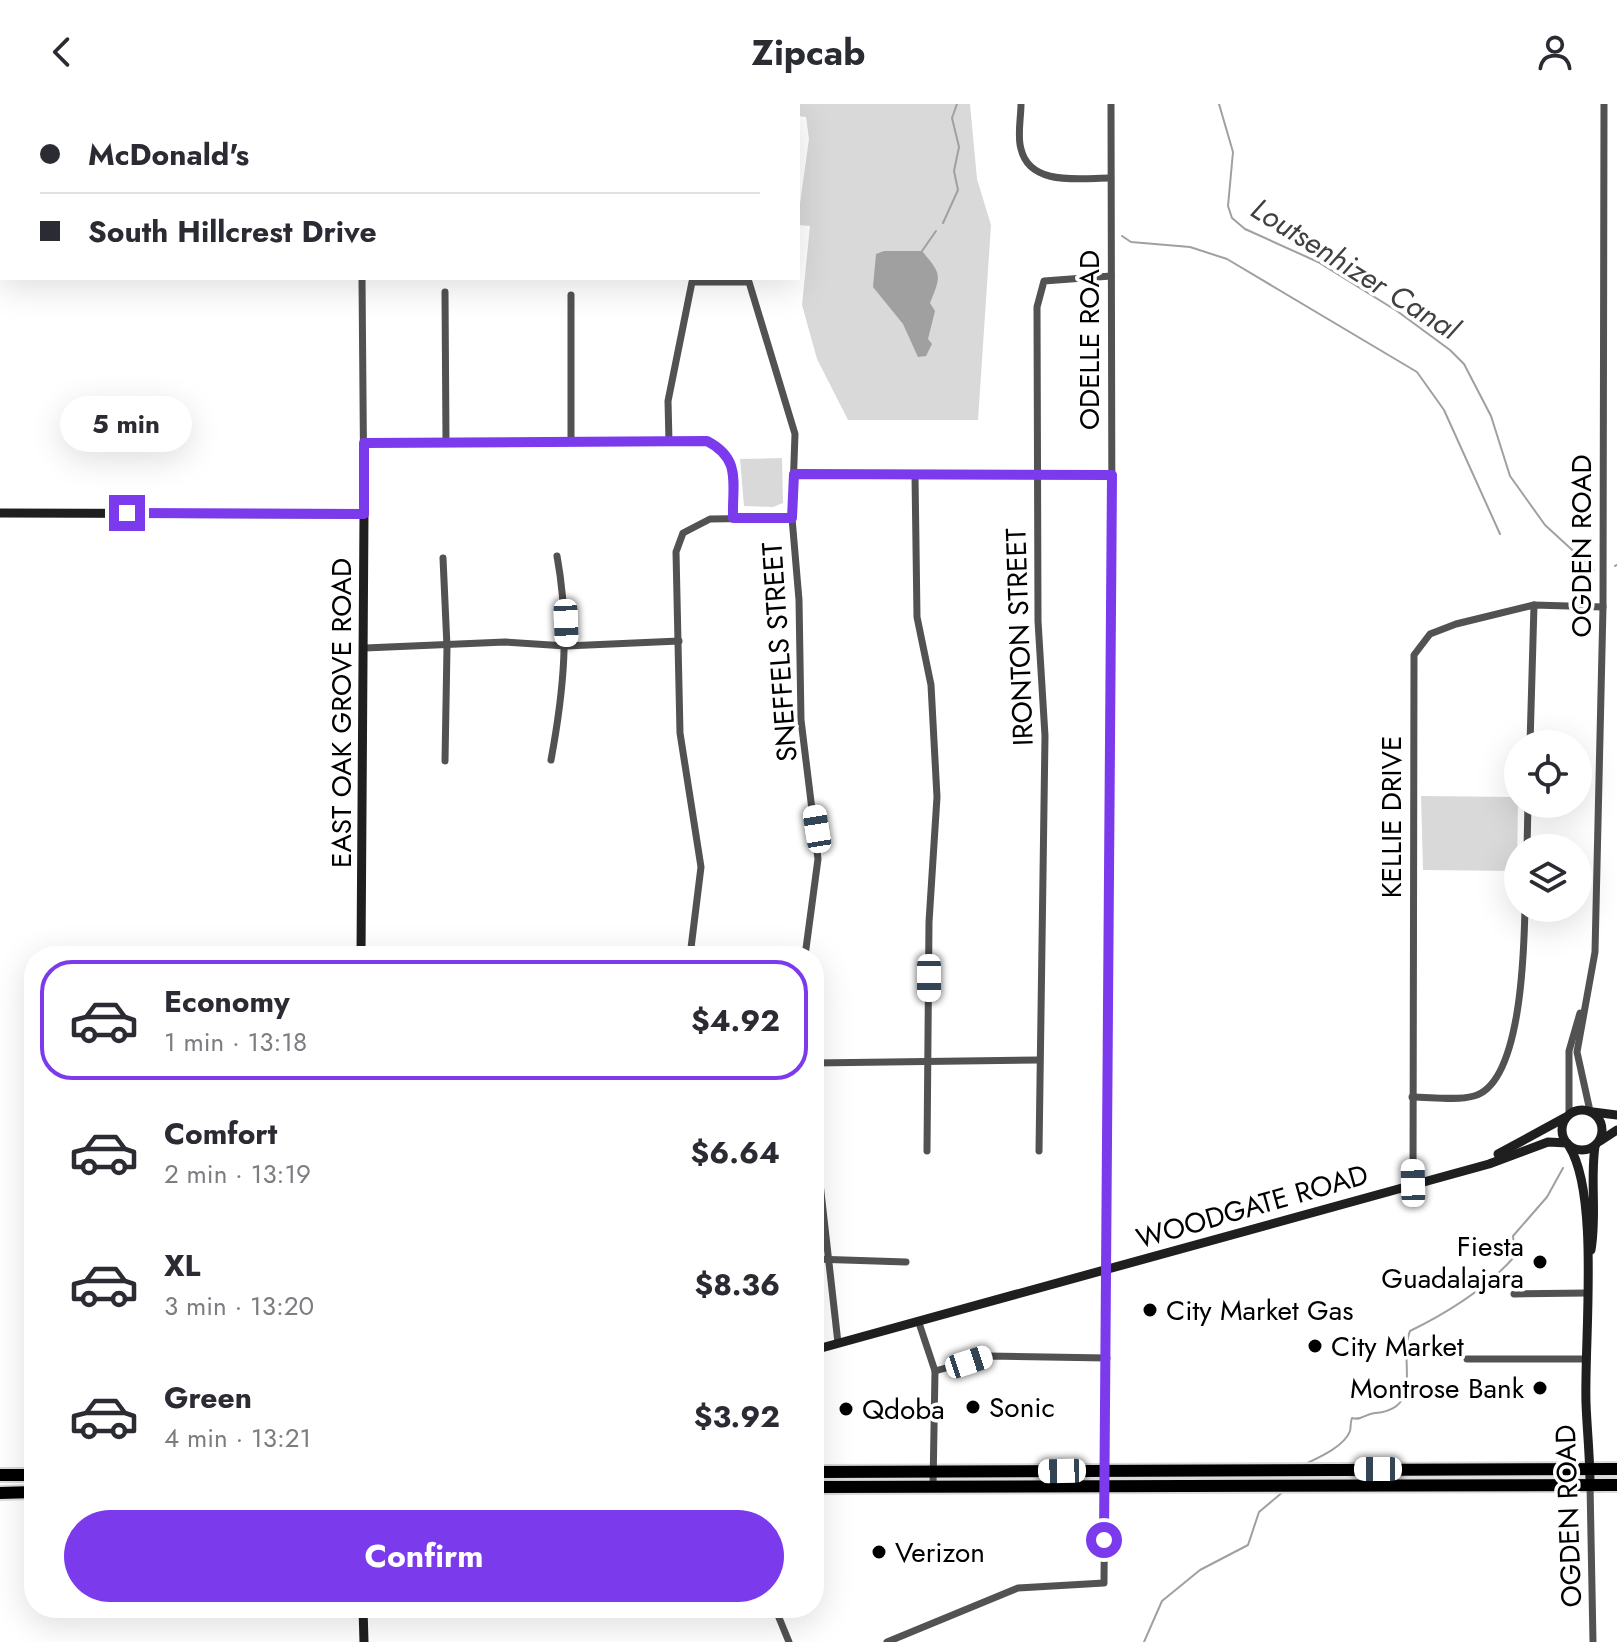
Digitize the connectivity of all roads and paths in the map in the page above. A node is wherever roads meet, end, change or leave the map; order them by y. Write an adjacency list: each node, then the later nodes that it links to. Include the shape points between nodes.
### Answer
1 (1021, 104): 4 (street, via 1020,148 1034,171 1057,179)
2 (1111, 104): 4 (street, ODELLE ROAD)
3 (1604, 104): 24 (street, OGDEN ROAD)
4 (1110, 178): 5 (street, ODELLE ROAD)
5 (1111, 276): 14 (street, IRONTON STREET, via 1044,281 1037,307); 16 (street, ODELLE ROAD)
6 (362, 280): 12 (street, EAST OAK GROVE ROAD)
7 (445, 292): 10 (street)
8 (571, 295): 9 (street)
9 (571, 441): 10 (street); 11 (street)
10 (446, 442): 12 (street)
11 (669, 442): 13 (street, SNEFFELS STREET, via 668,401 692,282 749,282 795,434); 19 (street, via 707,441 725,451 732,463)
12 (364, 443): 18 (street, EAST OAK GROVE ROAD)
13 (794, 474): 15 (street); 20 (street, SNEFFELS STREET)
14 (1036, 474): 15 (street); 16 (street); 37 (street, IRONTON STREET, via 1045,736)
15 (915, 475): 38 (street, via 917,617 931,685 937,797)
16 (1112, 475): 54 (street, ODELLE ROAD)
17 (0, 513): 18 (street)
18 (364, 514): 28 (street, EAST OAK GROVE ROAD)
19 (733, 518): 20 (street); 25 (street, via 710,519 683,533 676,552)
20 (792, 518): 35 (street, SNEFFELS STREET, via 801,720 818,859)
21 (557, 556): 26 (street)
22 (443, 558): 27 (street)
23 (1534, 605): 24 (street, KELLIE DRIVE); 29 (street); 40 (street, KELLIE DRIVE, via 1430,634 1414,655)
24 (1603, 607): 36 (street, OGDEN ROAD)
25 (679, 641): 26 (street); 34 (street, via 680,733 701,867)
26 (566, 646): 27 (street, via 505,642); 30 (street)
27 (447, 647): 28 (street); 31 (street)
28 (365, 648): 33 (street, EAST OAK GROVE ROAD)
29 (1530, 730)
30 (551, 760)
31 (445, 761)
32 (1525, 922): 40 (street, via 1515,1031 1491,1084 1475,1096)
33 (361, 946)
34 (691, 946)
35 (806, 946)
36 (1590, 988): 41 (street, OGDEN ROAD, via 1577,1052); 42 (street, OGDEN ROAD, via 1569,1051)
37 (1038, 1060): 38 (street); 48 (street, IRONTON STREET)
38 (928, 1062): 39 (street); 47 (street)
39 (824, 1063)
40 (1412, 1097): 50 (street, KELLIE DRIVE)
41 (1592, 1112): 42 (street, via 1579,1109); 43 (street); 45 (street, via 1603,1130)
42 (1568, 1115): 46 (street, via 1562,1133); 49 (street, WOODGATE ROAD)
43 (1617, 1115)
44 (1617, 1130): 45 (street)
45 (1596, 1144): 46 (street, via 1579,1150); 55 (street, OGDEN ROAD)
46 (1568, 1145): 49 (street, WOODGATE ROAD, via 1548,1142); 55 (street, OGDEN ROAD, via 1583,1175)
47 (927, 1151)
48 (1039, 1151)
49 (1470, 1168): 50 (street, WOODGATE ROAD)
50 (1413, 1183): 54 (street, WOODGATE ROAD)
51 (824, 1238): 52 (street)
52 (826, 1259): 53 (street); 58 (street)
53 (906, 1262)
54 (1108, 1271): 57 (street, WOODGATE ROAD); 60 (street, ODELLE ROAD)
55 (1587, 1293): 56 (street); 62 (street, OGDEN ROAD)
56 (1514, 1294)
57 (919, 1323): 58 (street, WOODGATE ROAD); 63 (street)
58 (838, 1343): 59 (street, WOODGATE ROAD)
59 (824, 1347)
60 (1107, 1358): 63 (street, via 989,1356); 66 (street, ODELLE ROAD)
61 (1467, 1359): 62 (street)
62 (1586, 1359): 64 (street, OGDEN ROAD)
63 (935, 1371): 68 (street)
64 (1590, 1469): 65 (highway); 66 (highway); 71 (street, OGDEN ROAD)
65 (1617, 1469)
66 (1105, 1470): 68 (highway); 74 (street, ODELLE ROAD)
67 (824, 1472): 68 (highway)
68 (933, 1472): 73 (street)
69 (0, 1475): 70 (highway)
70 (24, 1475)
71 (1590, 1484): 72 (highway); 74 (highway); 83 (street, OGDEN ROAD)
72 (1617, 1485)
73 (933, 1486): 74 (highway); 75 (highway)
74 (1105, 1486): 82 (street, ODELLE ROAD, via 1104,1583 1018,1588)
75 (824, 1487)
76 (24, 1492): 77 (highway)
77 (0, 1493)
78 (363, 1618): 80 (street)
79 (779, 1618): 81 (street)
80 (364, 1642)
81 (789, 1642)
82 (887, 1642)
83 (1593, 1642)

